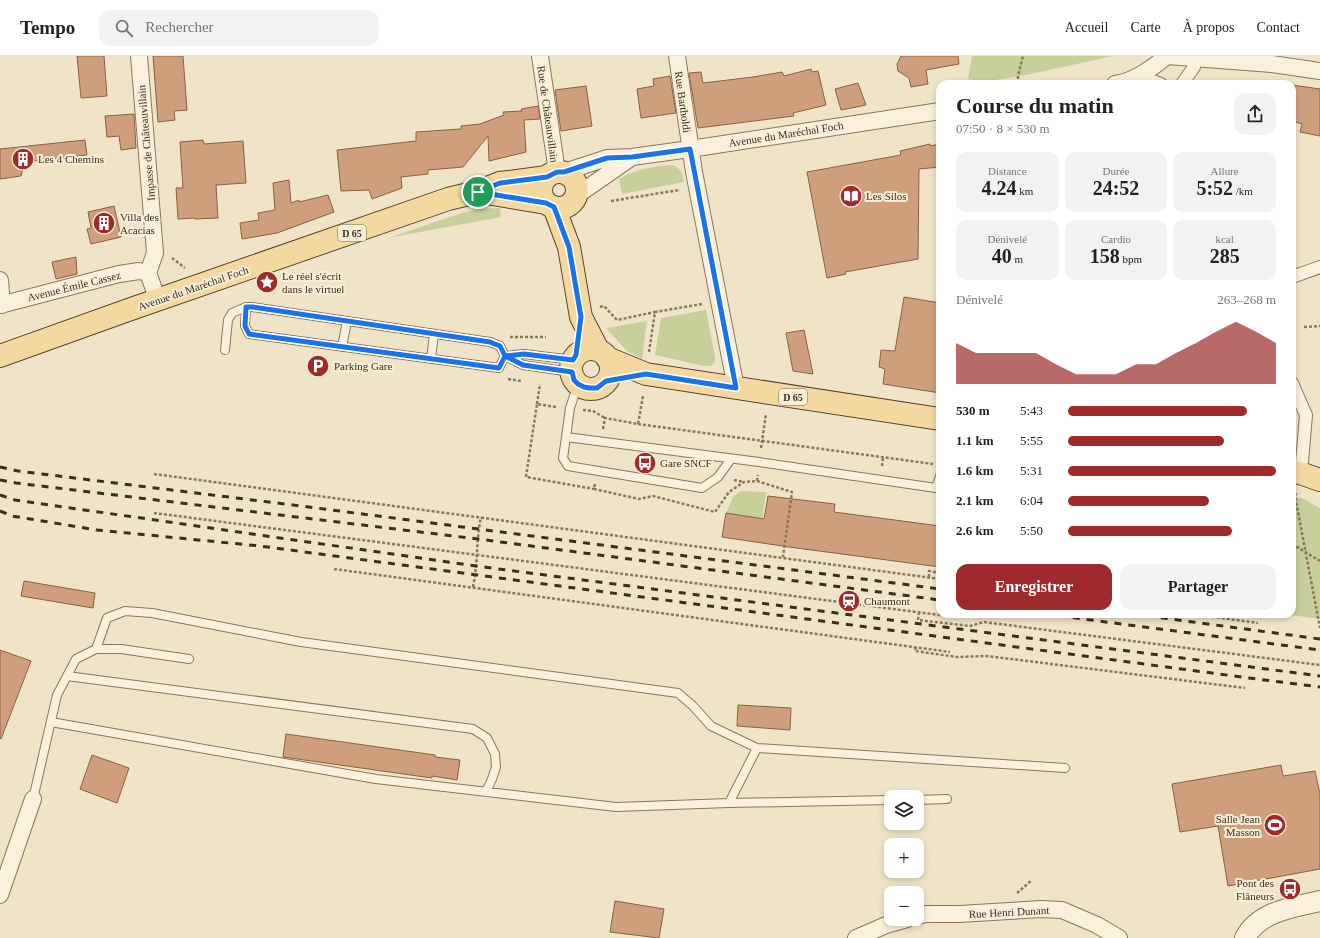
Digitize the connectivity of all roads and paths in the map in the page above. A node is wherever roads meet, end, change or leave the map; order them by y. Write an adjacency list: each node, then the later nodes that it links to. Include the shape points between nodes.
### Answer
1 (138, 56): 21 (street, Impasse de Châteauvillain, via 155,253)
2 (540, 56): 15 (street, Rue de Châteauvillain)
3 (677, 56): 13 (street, Rue Bartholdi)
4 (1024, 56): 9 (path)
5 (1167, 56): 6 (street); 10 (street, via 1148,71)
6 (1273, 60): 8 (street)
7 (1194, 67): 11 (street)
8 (1320, 71)
9 (1018, 80)
10 (1131, 80)
11 (1185, 80)
12 (936, 112): 13 (street, Avenue du Maréchal Foch)
13 (690, 149): 14 (street, Avenue du Maréchal Foch); 43 (street, Rue Bartholdi)
14 (632, 157): 15 (street, Avenue du Maréchal Foch, via 607,158); 19 (street, Avenue du Maréchal Foch)
15 (556, 174): 17 (main road, Avenue du Maréchal Foch / D 65, via 500,183); 19 (main road, via 543,181 541,193); 19 (main road, via 569,174 576,182 577,187)
16 (684, 189): 18 (path)
17 (478, 192): 19 (main road, Avenue du Maréchal Foch / D 65); 24 (main road, Avenue du Maréchal Foch / D 65, via 440,202)
18 (610, 201)
19 (562, 203): 27 (main road, via 569,247)
20 (1320, 267): 22 (street)
21 (148, 273): 24 (street); 25 (street, Avenue Émile Cassez, via 139,271 119,274)
22 (1296, 276)
23 (0, 280): 25 (street)
24 (158, 300): 36 (main road, Avenue du Maréchal Foch / D 65)
25 (1, 305)
26 (246, 307): 29 (lane); 33 (lane, via 245,326 249,334); 34 (lane, via 232,313 228,320)
27 (589, 312): 28 (path, via 604,306 617,320); 35 (main road); 39 (main road)
28 (655, 312)
29 (347, 321): 32 (lane); 33 (lane)
30 (1320, 326): 31 (path)
31 (1304, 327)
32 (434, 334): 37 (lane, via 490,342 500,346); 38 (lane)
33 (342, 347): 38 (lane)
34 (224, 350)
35 (602, 354): 39 (main road, via 586,350); 40 (main road, D 65); 41 (main road, via 610,363)
36 (0, 356)
37 (505, 356): 38 (lane, via 499,368); 39 (lane, via 524,354); 39 (lane, via 523,365)
38 (431, 359)
39 (575, 368): 41 (main road, via 584,387 597,388); 48 (lane)
40 (646, 374): 41 (main road, D 65); 43 (main road, D 65)
41 (606, 381)
42 (540, 384): 45 (path)
43 (736, 388): 46 (main road, D 65)
44 (1296, 392): 52 (street, via 1306,415)
45 (537, 404)
46 (936, 418)
47 (638, 424): 50 (path)
48 (566, 437): 49 (lane); 49 (lane, via 563,458 568,466 702,488 718,477)
49 (731, 459): 55 (lane)
50 (936, 464)
51 (154, 474): 58 (path)
52 (1297, 474): 53 (main road)
53 (1320, 480)
54 (757, 481): 62 (path, via 792,492)
55 (936, 488)
56 (1296, 505): 60 (path)
57 (154, 513): 61 (path)
58 (481, 517): 61 (path); 62 (path)
59 (1296, 546): 60 (path)
60 (1307, 553): 63 (path); 73 (path)
61 (477, 555): 68 (path); 69 (path)
62 (783, 557): 66 (path)
63 (1320, 561)
64 (334, 569): 68 (path)
65 (936, 572): 66 (path, via 929,571)
66 (929, 577): 67 (path)
67 (936, 578)
68 (473, 587): 74 (path)
69 (919, 612): 70 (path); 78 (path, via 918,620 970,626 984,622)
70 (936, 614)
71 (1221, 618): 72 (path)
72 (1258, 623)
73 (1320, 628)
74 (916, 647): 76 (path); 80 (path, via 915,651 957,657 987,656)
75 (96, 649): 77 (lane, via 120,649); 79 (lane, via 76,659); 82 (lane, via 107,618 125,611 152,613 301,642 678,693 711,726)
76 (950, 652)
77 (190, 659)
78 (1320, 665)
79 (67, 676): 81 (lane, via 57,695); 84 (lane, via 473,729 487,738 495,754 496,767)
80 (1245, 688)
81 (51, 722): 84 (lane, via 376,779); 85 (lane)
82 (757, 748): 83 (lane); 89 (lane)
83 (1065, 768)
84 (486, 792): 89 (lane, via 616,807)
85 (33, 799): 90 (street)
86 (946, 799): 88 (lane)
87 (884, 800): 89 (lane)
88 (924, 800)
89 (729, 803)
90 (0, 895)
91 (1320, 901): 96 (street, via 1276,912 1257,924)
92 (924, 914): 95 (street, Rue Henri Dunant, via 1062,910)
93 (884, 926): 94 (street)
94 (856, 938)
95 (1119, 938)
96 (1245, 938)

